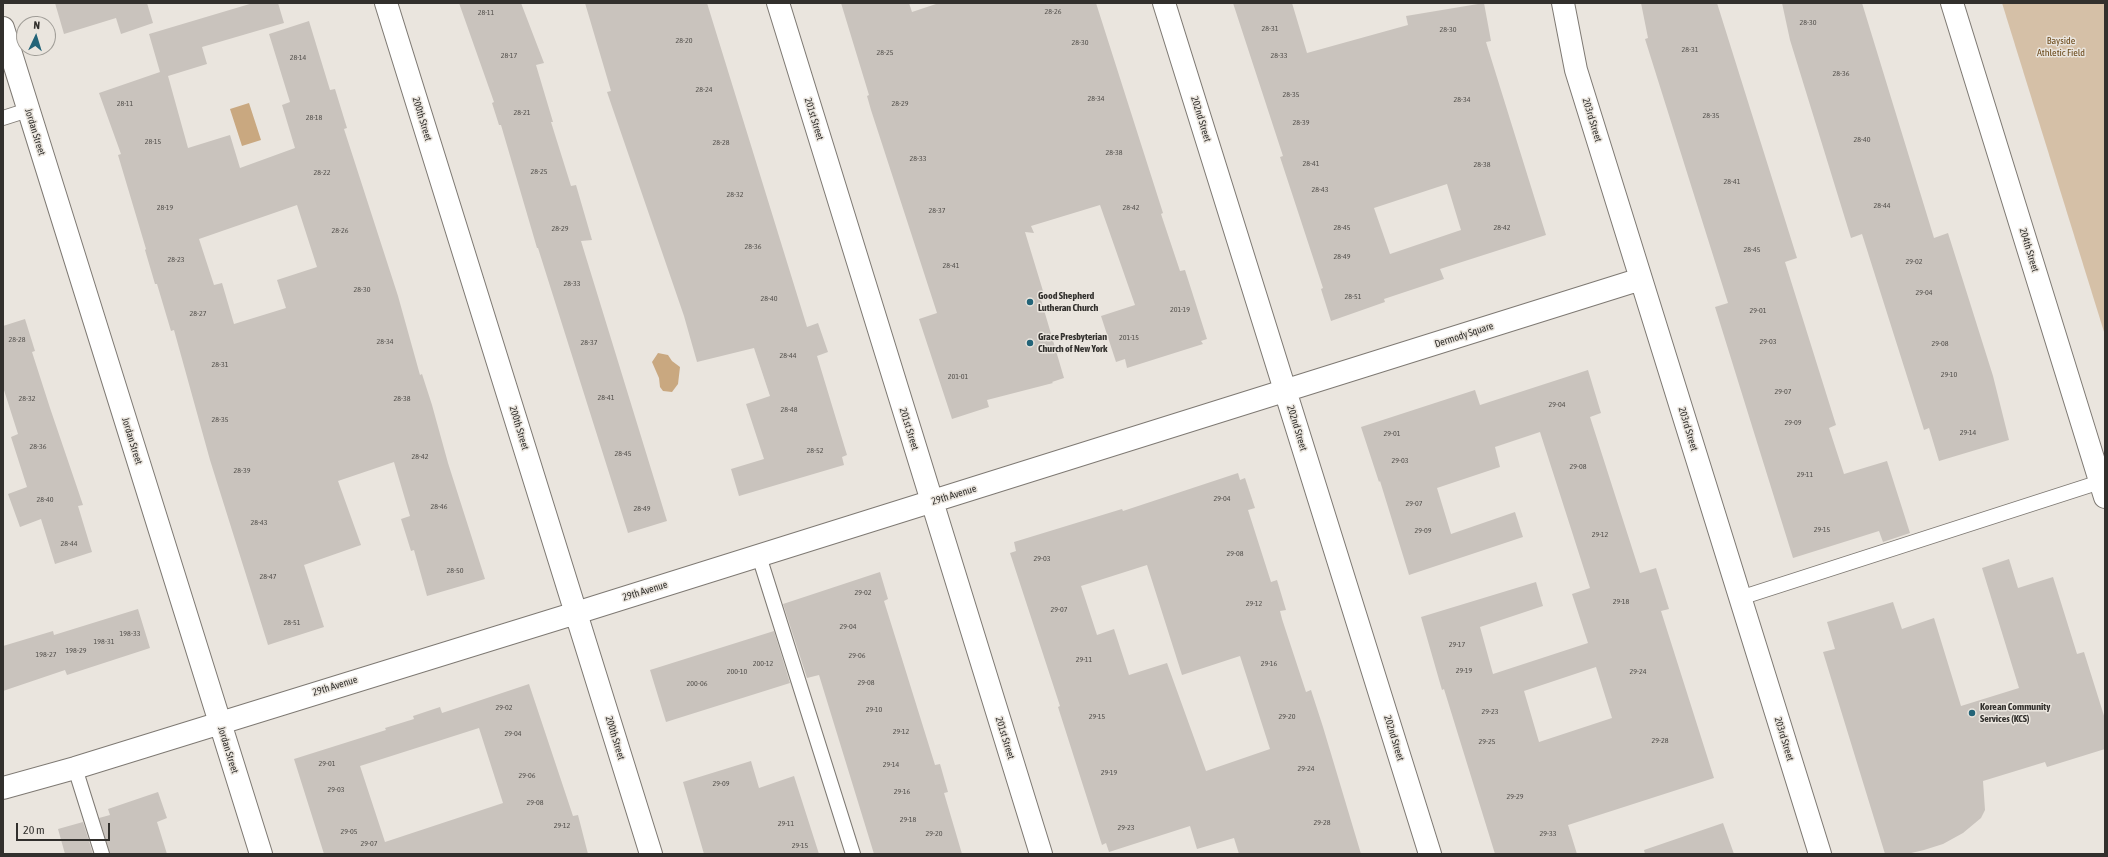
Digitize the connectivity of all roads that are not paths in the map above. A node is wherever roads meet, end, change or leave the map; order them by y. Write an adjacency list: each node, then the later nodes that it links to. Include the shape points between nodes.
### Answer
1 (386, 3): 15 (street, 200th Street)
2 (778, 3): 12 (street, 201st Street)
3 (1164, 3): 10 (street, 202nd Street)
4 (1563, 3): 9 (street, 203rd Street, via 1576,70)
5 (1952, 3): 11 (street, 204th Street)
6 (3, 28): 7 (street, Jordan Street)
7 (28, 110): 8 (lane); 16 (street, Jordan Street)
8 (3, 118)
9 (1641, 280): 10 (street, Dermody Square); 14 (street, 203rd Street)
10 (1286, 392): 12 (street, 29th Avenue); 24 (street, 202nd Street)
11 (2103, 490): 14 (lane)
12 (931, 502): 13 (street, 29th Avenue); 23 (street, 201st Street)
13 (759, 556): 15 (street, 29th Avenue); 22 (lane)
14 (1740, 598): 25 (street, 203rd Street)
15 (576, 613): 16 (street, 29th Avenue); 21 (street, 200th Street)
16 (220, 722): 17 (street, 29th Avenue); 20 (street, Jordan Street)
17 (75, 768): 18 (street, 29th Avenue); 19 (lane)
18 (3, 788)
19 (102, 854)
20 (261, 854)
21 (651, 854)
22 (853, 854)
23 (1041, 854)
24 (1430, 854)
25 (1820, 854)

